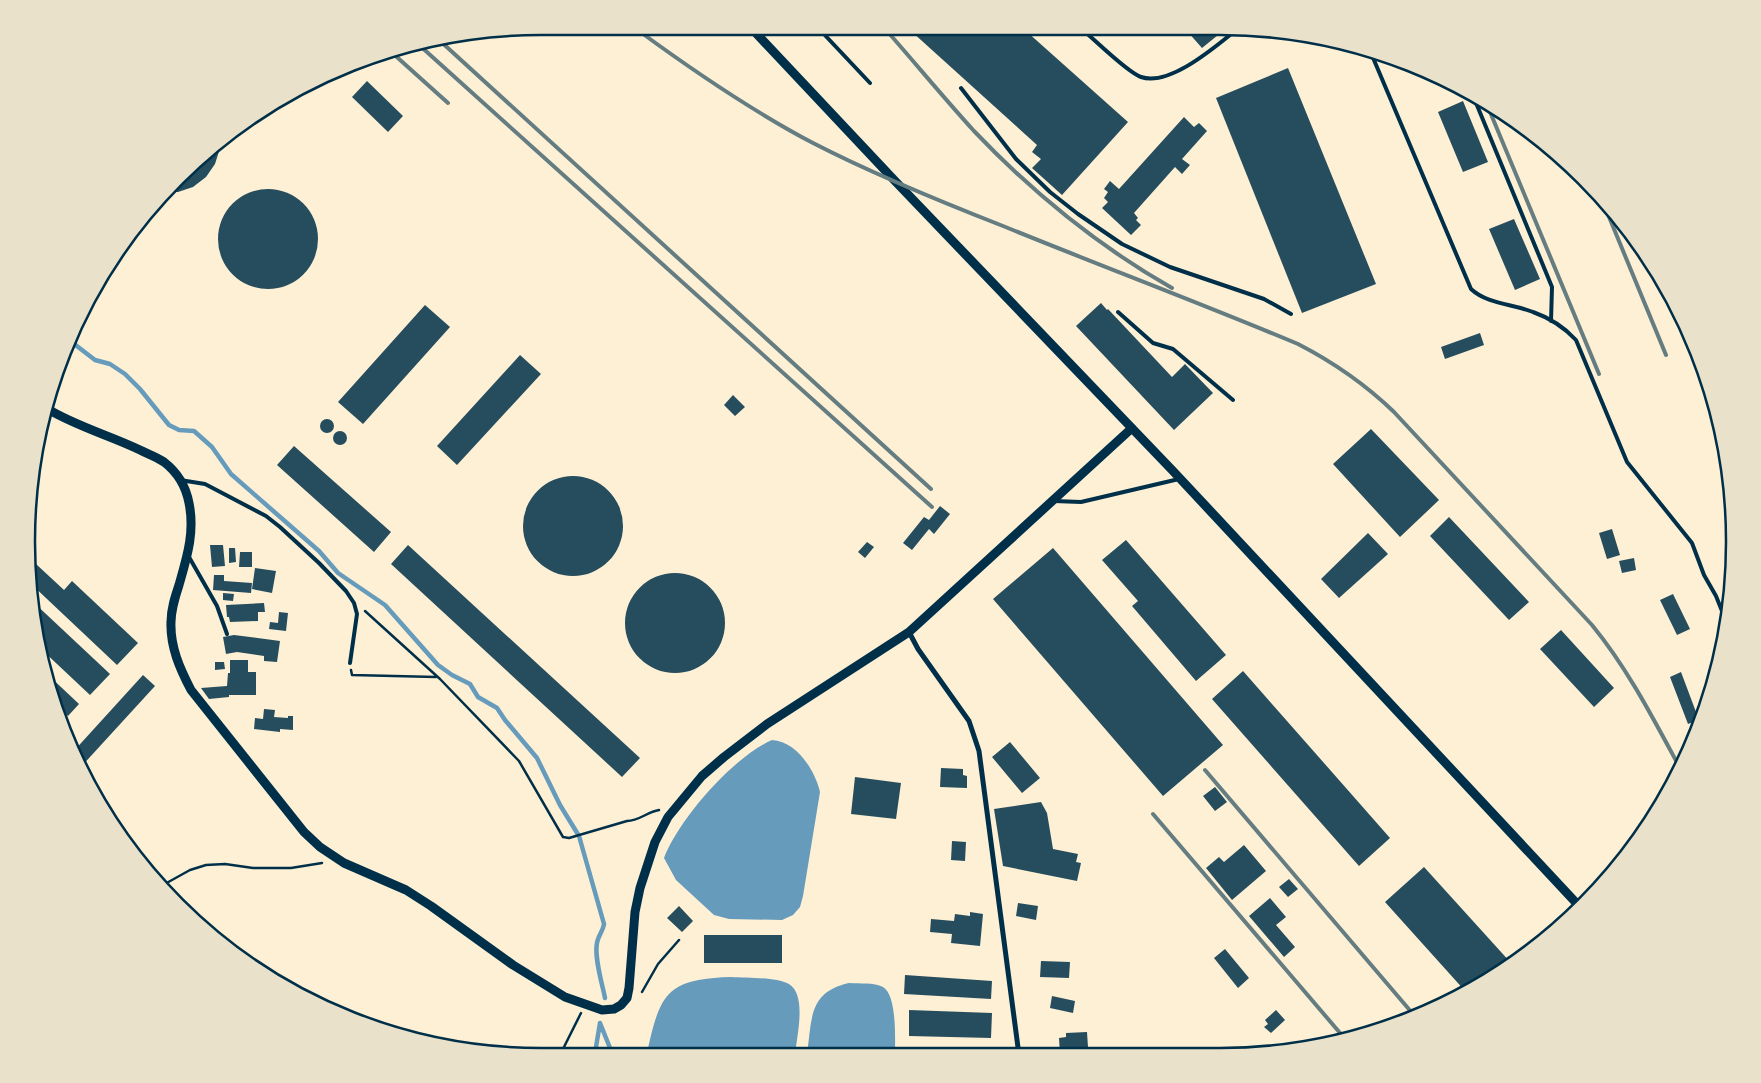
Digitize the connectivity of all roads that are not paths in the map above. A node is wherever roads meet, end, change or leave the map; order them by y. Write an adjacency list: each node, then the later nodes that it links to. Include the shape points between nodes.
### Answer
1 (758, 35): 14 (street)
2 (825, 35): 6 (lane)
3 (1089, 35): 4 (lane, via 1131,71 1150,79 1172,74 1194,62)
4 (1229, 35)
5 (1374, 59): 11 (lane, via 1471,289 1478,297 1534,312)
6 (870, 83)
7 (961, 88): 10 (lane, via 1016,159 1050,192 1122,244 1170,267 1264,299)
8 (1477, 105): 11 (lane, via 1552,287)
9 (1118, 312): 12 (lane, via 1153,343 1174,349)
10 (1291, 314)
11 (1552, 321): 19 (lane, via 1576,340 1628,462 1692,543)
12 (1233, 400)
13 (52, 411): 16 (street, via 162,461)
14 (1132, 428): 15 (street); 17 (street)
15 (1180, 478): 17 (lane, via 1081,502); 23 (street)
16 (180, 480): 18 (street, via 187,492 192,517); 22 (lane, via 205,484 266,516 346,591 357,614)
17 (1052, 501): 20 (street)
18 (188, 555): 20 (street, via 174,598 170,623 172,646 181,670 191,690 304,832 344,863 406,890 565,997 602,1010 614,1009 627,998 640,888 655,842 672,812 702,776 767,724); 21 (lane, via 217,606)
19 (1722, 610)
20 (909, 632): 24 (street, via 969,720 979,751)
21 (227, 634)
22 (350, 664)
23 (1576, 902)
24 (1018, 1048)

